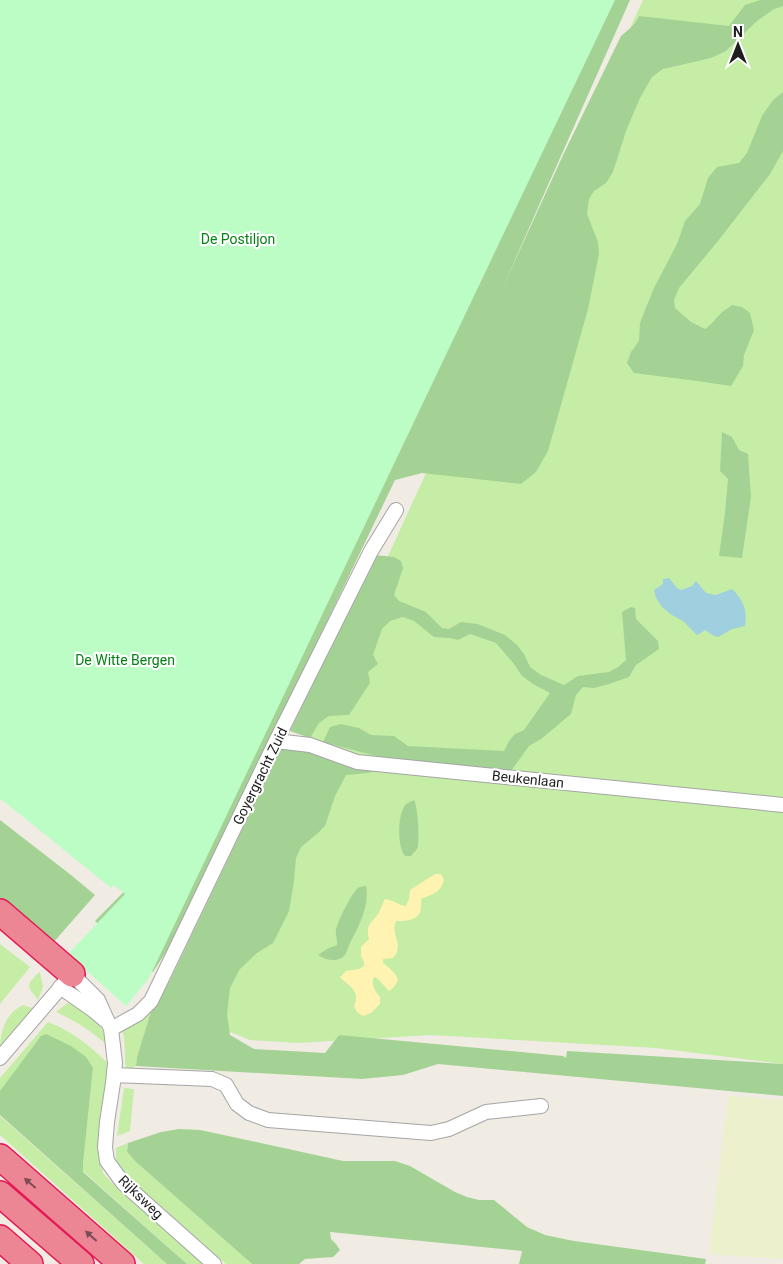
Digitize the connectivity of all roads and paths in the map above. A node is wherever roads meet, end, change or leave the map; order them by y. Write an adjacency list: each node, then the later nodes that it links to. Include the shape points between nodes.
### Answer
1 (396, 510): 2 (street, Goyergracht Zuid, via 371,551)
2 (276, 741): 3 (street, Beukenlaan, via 310,745 356,762); 7 (street, Goyergracht Zuid, via 151,1001 138,1014)
3 (783, 805)
4 (0, 912): 6 (highway)
5 (0, 931): 6 (highway, via 39,965)
6 (66, 981): 7 (street, Rijksweg, via 98,1000); 8 (street)
7 (109, 1026): 9 (street, Rijksweg, via 115,1063)
8 (0, 1058)
9 (113, 1079): 10 (street, via 212,1079 226,1085 236,1104 268,1120 431,1133 449,1129 486,1112); 17 (street, Rijksweg, via 105,1147 107,1161 123,1183)
10 (541, 1106)
11 (0, 1157): 16 (highway, one-way to 11)
12 (0, 1194): 15 (highway)
13 (0, 1238): 14 (highway)
14 (30, 1264)
15 (81, 1264)
16 (122, 1264)
17 (214, 1264)

